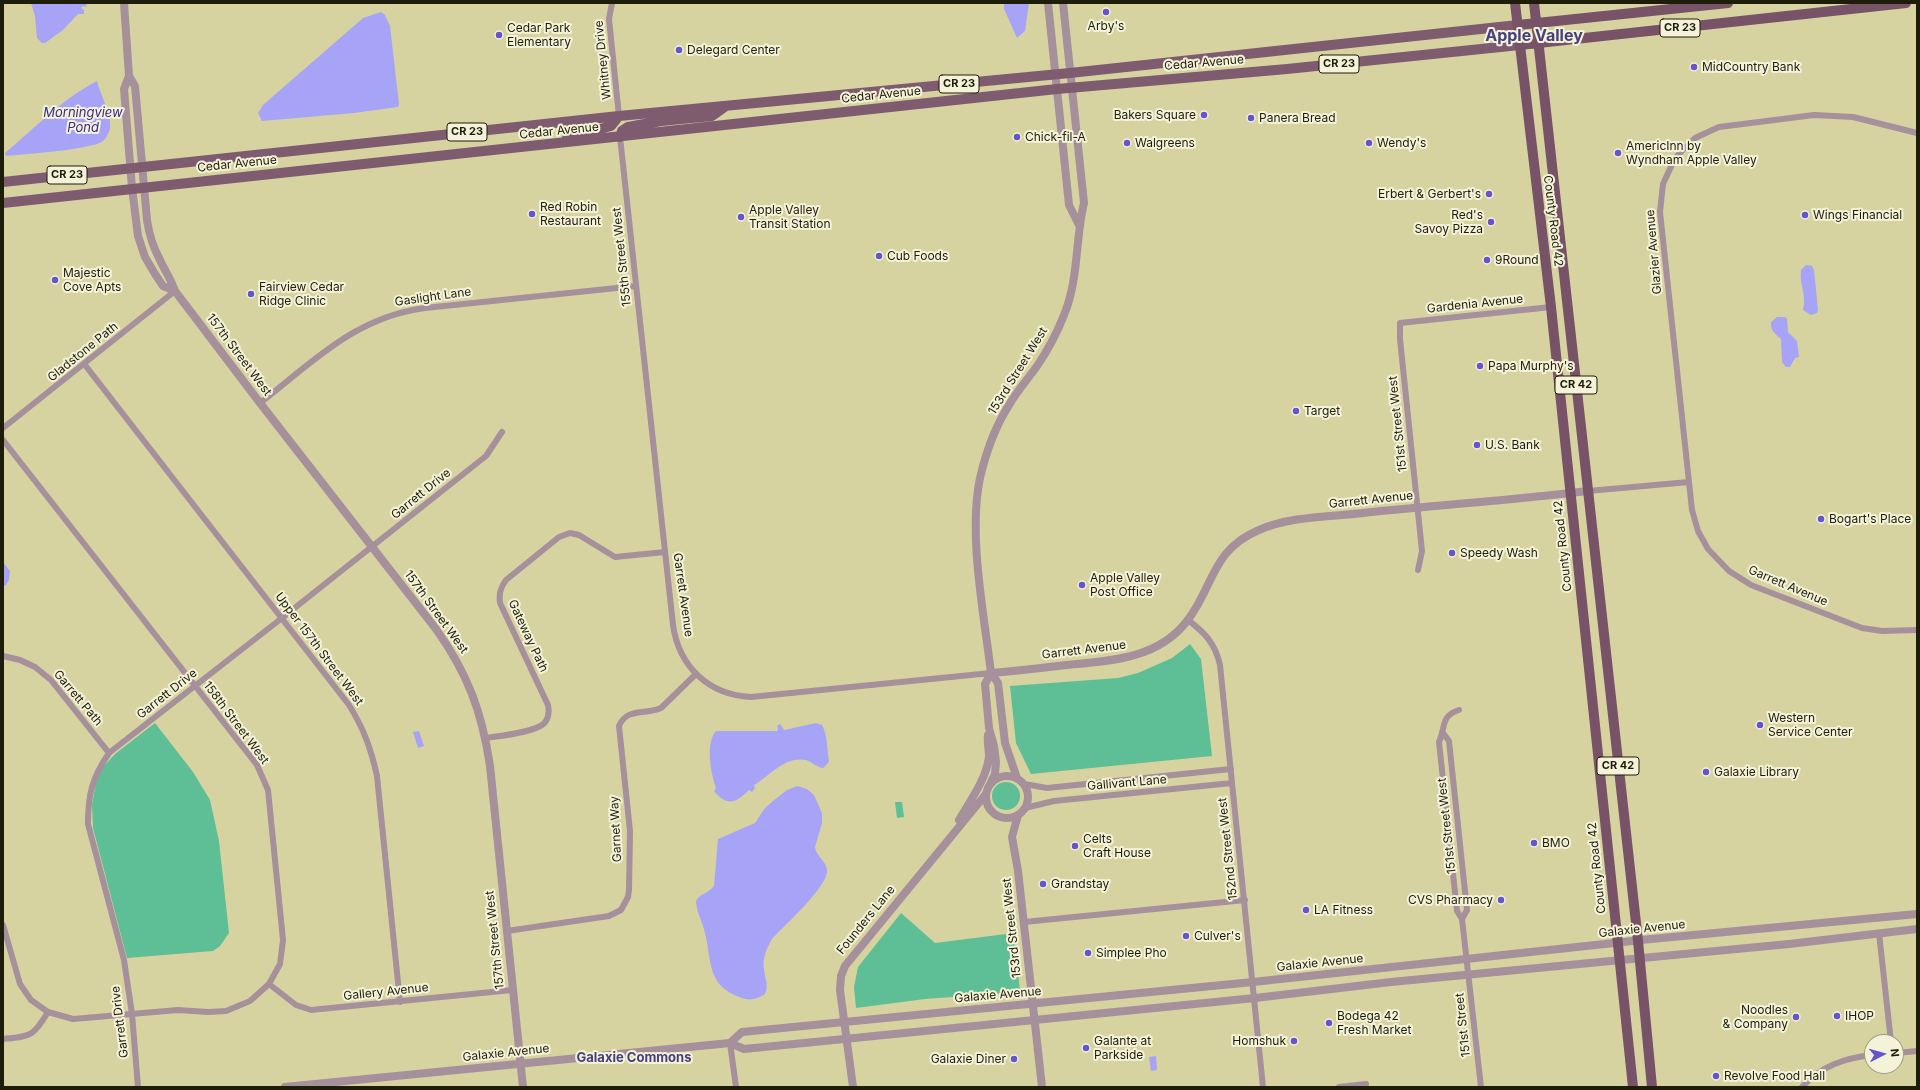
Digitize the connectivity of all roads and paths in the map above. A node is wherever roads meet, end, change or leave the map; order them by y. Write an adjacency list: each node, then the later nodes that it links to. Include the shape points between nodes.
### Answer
1 (124, 3): 15 (street, 157th Street West)
2 (612, 3): 19 (street, Whitney Drive, via 609,19)
3 (1048, 3): 14 (street)
4 (1062, 3): 13 (street, 153rd Street West)
5 (1515, 3): 10 (highway, County Road 42 / CR 42)
6 (1534, 3): 9 (highway, County Road 42 / CR 42)
7 (1724, 3): 9 (highway, Cedar Avenue / CR 23)
8 (1906, 3): 11 (highway, Cedar Avenue / CR 23)
9 (1537, 23): 10 (highway, Cedar Avenue / CR 23); 11 (highway, County Road 42 / CR 42)
10 (1518, 26): 12 (highway, County Road 42 / CR 42); 13 (main road, Cedar Avenue / CR 23)
11 (1539, 44): 12 (highway, Cedar Avenue / CR 23); 41 (highway, County Road 42 / CR 42)
12 (1520, 45): 16 (main road, Cedar Avenue / CR 23); 32 (highway, County Road 42 / CR 42)
13 (1070, 73): 14 (main road, Cedar Avenue / CR 23); 16 (street, 153rd Street West)
14 (1055, 74): 17 (street); 18 (main road, Cedar Avenue / CR 23)
15 (129, 76): 23 (street, 157th Street West, via 135,86); 24 (street, 157th Street West, via 124,89)
16 (1071, 88): 17 (main road, Cedar Avenue / CR 23); 29 (street, 153rd Street West, via 1084,203)
17 (1057, 89): 21 (main road, Cedar Avenue / CR 23); 29 (street, via 1069,205)
18 (726, 106): 19 (main road, Cedar Avenue / CR 23); 21 (main road, via 712,116 628,127 622,131)
19 (619, 116): 22 (main road, via 611,126); 23 (main road, Cedar Avenue / CR 23)
20 (1917, 133): 40 (street, Glazier Avenue, via 1853,117 1814,115 1719,126 1695,138 1675,158 1663,184 1660,212)
21 (620, 137): 22 (main road, Cedar Avenue / CR 23); 30 (street, 155th Street West)
22 (532, 146): 26 (main road, Cedar Avenue / CR 23)
23 (142, 167): 24 (main road, Cedar Avenue / CR 23); 26 (street, 157th Street West)
24 (130, 168): 25 (main road, Cedar Avenue / CR 23); 27 (street, 157th Street West)
25 (3, 182)
26 (144, 187): 27 (main road, Cedar Avenue / CR 23); 31 (street, 157th Street West, via 146,220 150,236)
27 (132, 188): 28 (main road, Cedar Avenue / CR 23); 31 (street, 157th Street West, via 135,223 141,247 163,286)
28 (3, 204)
29 (1079, 225): 51 (street, 153rd Street West, via 1074,284 1065,314 1046,353 1018,390 998,424 988,448 980,479 976,516 977,540)
30 (636, 286): 35 (street, 155th Street West); 36 (street, Gaslight Lane, via 395,313 373,321 346,336)
31 (175, 291): 34 (street, Gladstone Path); 36 (street, 157th Street West)
32 (1551, 307): 33 (street, Gardenia Avenue); 42 (highway, County Road 42 / CR 42)
33 (1400, 323): 43 (street, 151st Street West)
34 (84, 365): 37 (street, Gladstone Path); 47 (street, Upper 157th Street West)
35 (646, 374): 45 (street, Garrett Avenue)
36 (260, 403): 44 (street, 157th Street West)
37 (3, 428)
38 (502, 432): 44 (street, Garrett Drive, via 486,456)
39 (3, 440): 53 (street, 158th Street West)
40 (1689, 482): 41 (street, Garrett Avenue); 49 (street, Garrett Avenue, via 1692,510 1701,538 1723,567 1737,577 1751,585 1858,626 1882,631)
41 (1588, 491): 42 (street, Garrett Avenue); 76 (highway, County Road 42 / CR 42)
42 (1571, 493): 43 (street, Garrett Avenue); 77 (highway, County Road 42 / CR 42)
43 (1418, 507): 46 (street, 151st Street West, via 1422,551); 48 (street, Garrett Avenue, via 1285,521 1258,530 1240,540 1222,559)
44 (372, 546): 47 (street, Garrett Drive); 57 (street, 157th Street West, via 452,652 473,696)
45 (665, 552): 52 (street, Garrett Avenue, via 674,636 684,658); 57 (street, Gateway Path, via 615,557 579,535 570,533 559,537 506,580 499,595 500,603 548,705 549,713 547,721 538,728)
46 (1418, 570)
47 (282, 618): 53 (street, Garrett Drive); 86 (street, Upper 157th Street West, via 349,704 362,726 371,749 377,776)
48 (1188, 620): 51 (street, Garrett Avenue, via 1166,641 1135,656); 59 (street, 152nd Street West, via 1208,637 1217,654)
49 (1917, 630)
50 (3, 656): 58 (street, Garrett Path, via 35,667 51,680)
51 (991, 673): 52 (street, Garrett Avenue, via 751,697 723,692); 55 (street, 153rd Street West, via 985,684); 60 (street, 153rd Street West, via 998,683 1005,743)
52 (696, 674): 74 (street, Garnet Way, via 661,708 628,715 619,726 630,831 628,897 621,910 609,916)
53 (195, 686): 58 (street, Garrett Drive); 83 (street, 158th Street West, via 257,765 268,790 283,940 280,964)
54 (1459, 710): 56 (street, 151st Street West, via 1446,718)
55 (989, 728): 62 (street, 153rd Street West, via 996,762 995,774); 67 (street, Founders Lane, via 985,771)
56 (1443, 733): 70 (street, 151st Street West, via 1439,742 1457,911); 70 (street, 151st Street West, via 1449,741 1467,910)
57 (486, 738): 74 (street, 157th Street West)
58 (109, 753): 89 (street, Garrett Drive, via 98,768 91,785 88,824 124,960)
59 (1231, 769): 61 (street, 152nd Street West); 63 (street, Gallivant Lane, via 1047,788)
60 (1017, 778): 62 (street, via 1000,777); 63 (street)
61 (1232, 783): 65 (street, Gallivant Lane, via 1054,801); 68 (street, 152nd Street West)
62 (990, 784): 64 (street)
63 (1024, 784): 65 (street, via 1028,796)
64 (986, 794): 66 (street, via 986,801 993,813 1005,818); 67 (street, Founders Lane)
65 (1025, 808): 66 (street)
66 (1018, 815): 71 (street, 153rd Street West, via 1012,836)
67 (954, 832): 91 (street, Founders Lane, via 845,966 840,990)
68 (1245, 900): 71 (street); 82 (street, 152nd Street West)
69 (1917, 914): 76 (street, Galaxie Avenue)
70 (1462, 919): 79 (street, 151st Street West)
71 (1024, 922): 87 (street, 153rd Street West)
72 (3, 925): 88 (street, 158th Street West, via 20,984 31,1000)
73 (1917, 929): 75 (street, Galaxie Avenue)
74 (507, 931): 84 (street, 157th Street West)
75 (1878, 933): 78 (street, Galaxie Avenue); 92 (street)
76 (1638, 941): 77 (street, Galaxie Avenue); 78 (highway, County Road 42 / CR 42)
77 (1618, 944): 79 (street, Galaxie Avenue); 80 (highway, County Road 42 / CR 42)
78 (1639, 959): 80 (street, Galaxie Avenue); 112 (highway, County Road 42 / CR 42)
79 (1467, 960): 81 (street, 151st Street); 82 (street, Galaxie Avenue)
80 (1619, 961): 81 (street, Galaxie Avenue); 111 (highway, County Road 42 / CR 42)
81 (1468, 974): 85 (street, Galaxie Avenue); 110 (street, 151st Street)
82 (1253, 982): 85 (street, 152nd Street West); 87 (street, Galaxie Avenue)
83 (269, 984): 86 (street, Gallery Avenue, via 296,1005 311,1010); 89 (street, 158th Street West, via 250,1001 226,1011 178,1010)
84 (512, 990): 86 (street, Gallery Avenue); 99 (street, 157th Street West)
85 (1255, 998): 90 (street, Galaxie Avenue); 108 (street, 152nd Street West)
86 (400, 1002)
87 (1032, 1004): 90 (street, 153rd Street West); 91 (street, Galaxie Avenue)
88 (48, 1012): 89 (street, 158th Street West, via 73,1019); 94 (street, via 37,1030 24,1037)
89 (132, 1014): 102 (street, Garrett Drive)
90 (1034, 1020): 93 (street, Galaxie Avenue); 107 (street, 153rd Street West)
91 (845, 1022): 93 (street, Founders Lane); 95 (street, Galaxie Avenue, via 742,1032)
92 (1889, 1034)
93 (847, 1038): 95 (street, Galaxie Avenue, via 744,1048); 106 (street, Founders Lane)
94 (3, 1039)
95 (730, 1043): 99 (street, Galaxie Avenue); 105 (street)
96 (1917, 1051): 97 (street)
97 (1904, 1052)
98 (1864, 1056): 113 (street, via 1836,1063 1814,1075)
99 (520, 1063): 100 (street, Galaxie Avenue); 104 (street, 157th Street West)
100 (358, 1083): 103 (street, Galaxie Avenue)
101 (1366, 1084): 109 (street)
102 (138, 1087)
103 (285, 1087)
104 (523, 1087)
105 (736, 1087)
106 (853, 1087)
107 (1042, 1087)
108 (1263, 1087)
109 (1339, 1087)
110 (1480, 1087)
111 (1634, 1087)
112 (1652, 1087)
113 (1802, 1087)

